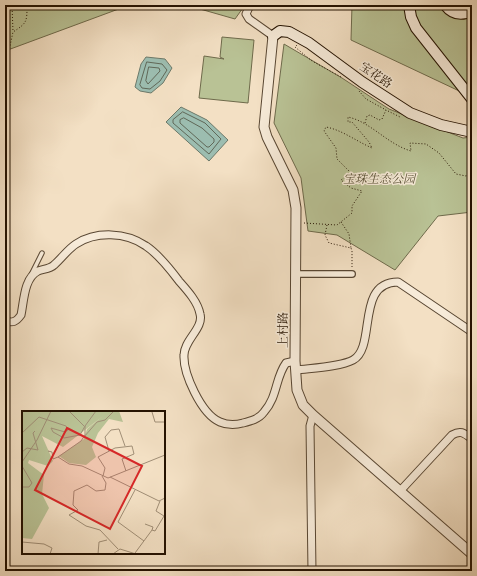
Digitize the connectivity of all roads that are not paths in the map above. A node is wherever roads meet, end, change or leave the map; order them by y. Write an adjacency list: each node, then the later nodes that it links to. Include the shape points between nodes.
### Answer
1 (250, 5): 5 (street, via 246,14 249,19)
2 (409, 5): 6 (main road, via 416,28)
3 (445, 5): 4 (main road, via 455,13 465,14)
4 (472, 10)
5 (273, 36): 7 (main road, 宝花路, via 280,31 289,32 410,113); 9 (street, 上村路, via 264,127 293,190 296,208)
6 (472, 99)
7 (469, 132)
8 (42, 253): 11 (lane)
9 (296, 274): 10 (street); 14 (street, 上村路)
10 (352, 274)
11 (29, 278): 12 (street, via 20,315 12,323); 14 (street, via 38,271 53,266 74,245 91,237 110,235 146,246 178,280 200,312 201,320 186,345 186,373 193,390 209,414 219,422 241,424 254,421 264,413 286,363)
12 (5, 321)
13 (471, 330): 14 (street, via 398,282 392,282 385,285 372,300 363,351 354,360 346,363)
14 (295, 366): 15 (street, 上村路, via 296,390 303,405)
15 (313, 415): 17 (street, 上村路); 19 (street, via 310,426)
16 (472, 439): 17 (street, via 463,432 452,435)
17 (401, 490): 18 (street, 上村路)
18 (472, 554)
19 (312, 571)

